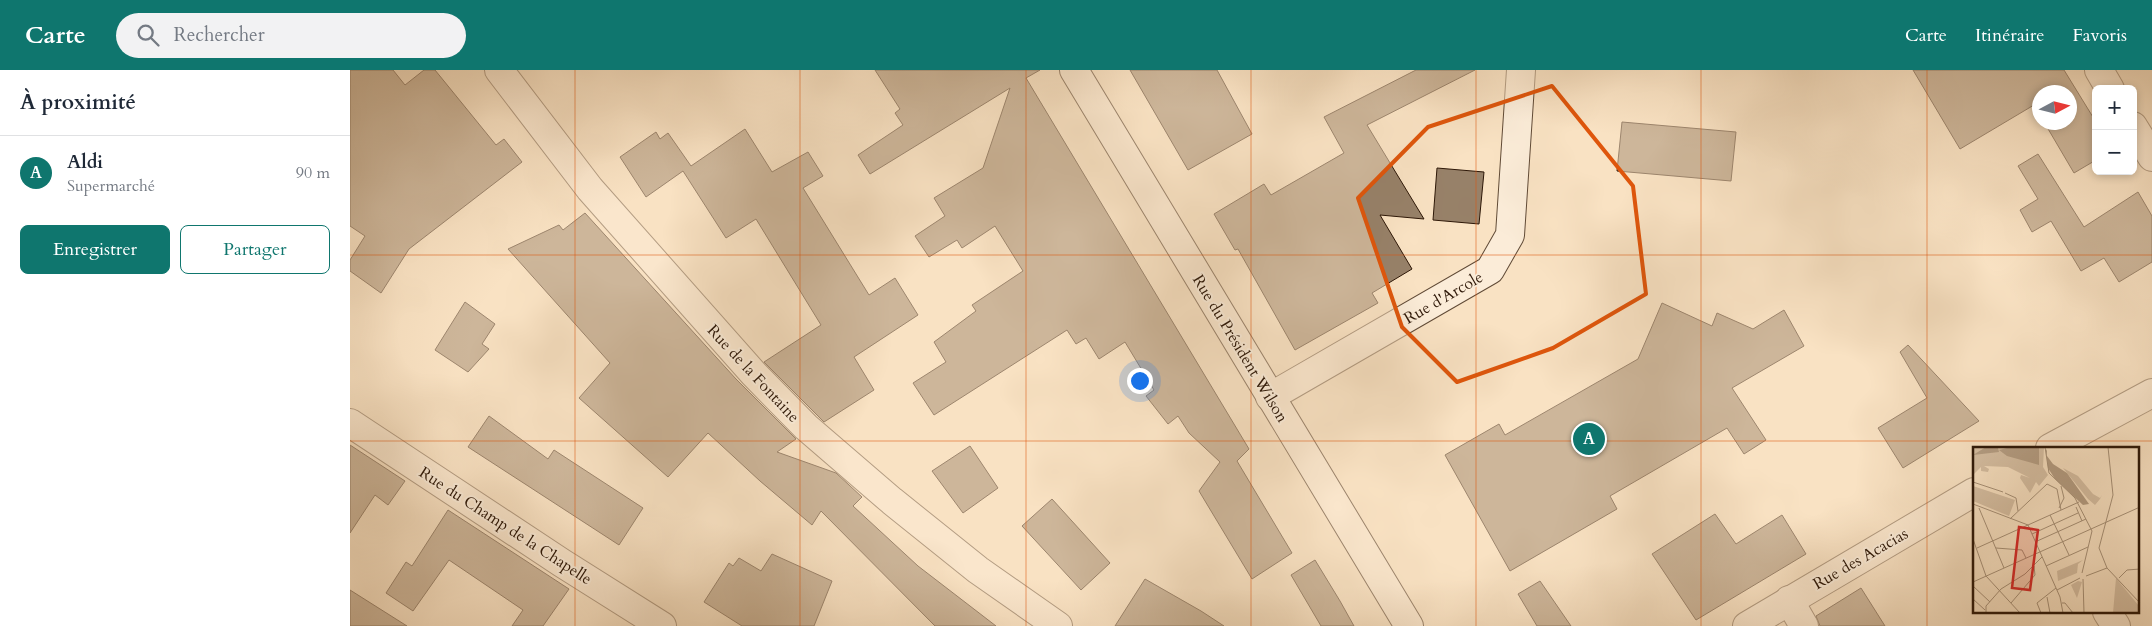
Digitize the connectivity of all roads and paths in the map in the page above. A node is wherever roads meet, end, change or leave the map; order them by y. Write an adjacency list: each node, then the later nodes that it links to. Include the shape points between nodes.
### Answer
1 (499, 70): 16 (street, Rue de la Fontaine, via 590,189 754,374 806,427 978,570)
2 (1074, 70): 9 (street, Rue du Président Wilson)
3 (1521, 70): 9 (street, Rue d'Arcole, via 1510,235 1490,270)
4 (2099, 70): 5 (street)
5 (2108, 85)
6 (2135, 130): 7 (street)
7 (2152, 157)
8 (2152, 393): 11 (street)
9 (1270, 396): 17 (street, Rue du Président Wilson)
10 (350, 423): 15 (street, Rue du Champ de la Chapelle)
11 (2052, 447)
12 (1973, 493): 13 (street, Rue des Acacias)
13 (1789, 600): 18 (street, Rue des Acacias); 19 (street)
14 (2108, 614): 20 (street)
15 (662, 626)
16 (1058, 626)
17 (1409, 626)
18 (1747, 626)
19 (1804, 626)
20 (2116, 626)

